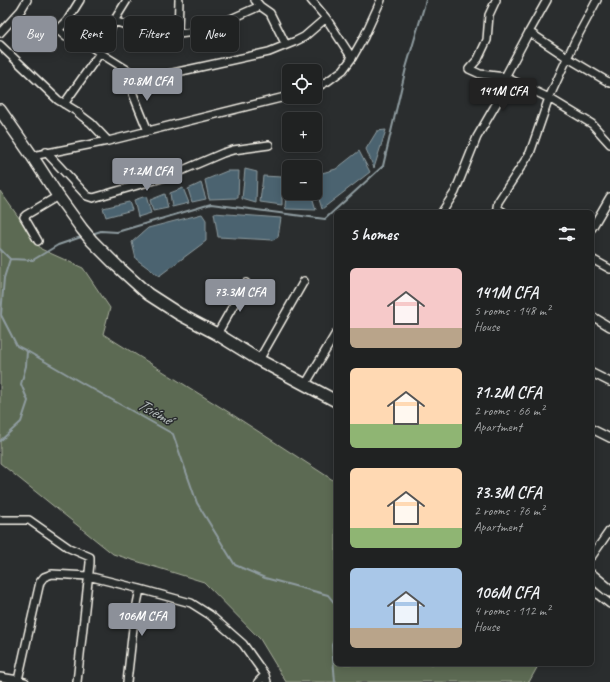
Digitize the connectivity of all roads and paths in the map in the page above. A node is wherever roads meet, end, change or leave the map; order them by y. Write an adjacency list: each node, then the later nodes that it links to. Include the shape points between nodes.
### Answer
1 (27, 0): 15 (street)
2 (80, 0): 19 (street, via 67,22 58,30 66,37 70,31)
3 (127, 0): 12 (street)
4 (179, 0): 11 (street)
5 (311, 0): 13 (street)
6 (382, 0): 20 (street)
7 (496, 0): 23 (street, via 489,16 487,40 478,60 469,69 480,74)
8 (547, 0): 14 (street)
9 (597, 0): 21 (street)
10 (258, 3): 16 (street, via 215,26); 18 (street, via 270,13)
11 (179, 16)
12 (116, 18)
13 (326, 18): 18 (street, via 304,37); 20 (street)
14 (529, 32): 21 (street); 23 (street)
15 (0, 33)
16 (183, 33)
17 (0, 45): 28 (street)
18 (286, 45): 22 (street, via 269,52 159,76 140,76)
19 (100, 53): 22 (street); 28 (street)
20 (352, 58): 25 (street, via 335,77)
21 (568, 58): 24 (street); 27 (street)
22 (132, 73): 30 (street, via 130,84)
23 (506, 77): 27 (street); 38 (street, via 499,99 477,137 455,192)
24 (610, 83)
25 (322, 84)
26 (282, 98): 30 (street)
27 (549, 98): 32 (street, via 592,124); 39 (street, via 530,153 498,202 497,207)
28 (64, 104): 31 (street, via 76,111)
29 (0, 110): 35 (main road)
30 (148, 131): 31 (street)
31 (108, 141): 34 (street)
32 (610, 144)
33 (269, 145): 34 (street, via 223,153 169,176 93,198 84,193)
34 (46, 152): 35 (street)
35 (32, 156): 36 (main road)
36 (58, 196): 41 (street, via 24,217); 48 (main road, via 92,242 148,294)
37 (609, 199): 40 (street)
38 (443, 210)
39 (500, 210)
40 (594, 225)
41 (38, 241)
42 (594, 260): 43 (street)
43 (610, 269)
44 (304, 280): 50 (street)
45 (246, 282): 48 (street)
46 (594, 317): 47 (street)
47 (610, 327)
48 (217, 334): 50 (main road)
49 (333, 344): 53 (street)
50 (258, 360): 53 (main road)
51 (594, 373): 52 (street)
52 (610, 382)
53 (304, 385): 54 (main road)
54 (334, 400)
55 (594, 429): 56 (street)
56 (610, 438)
57 (0, 520): 60 (street, via 29,520 69,548 90,557)
58 (610, 530): 59 (street)
59 (594, 553)
60 (88, 576): 62 (street); 68 (street, via 52,574 40,582); 69 (street)
61 (594, 578): 63 (main road)
62 (140, 589): 67 (street, via 191,603 210,615 243,644); 70 (street)
63 (610, 591)
64 (594, 592): 65 (street)
65 (610, 604)
66 (0, 677): 68 (street)
67 (266, 678): 71 (street)
68 (23, 681)
69 (77, 682)
70 (127, 682)
71 (258, 682)

